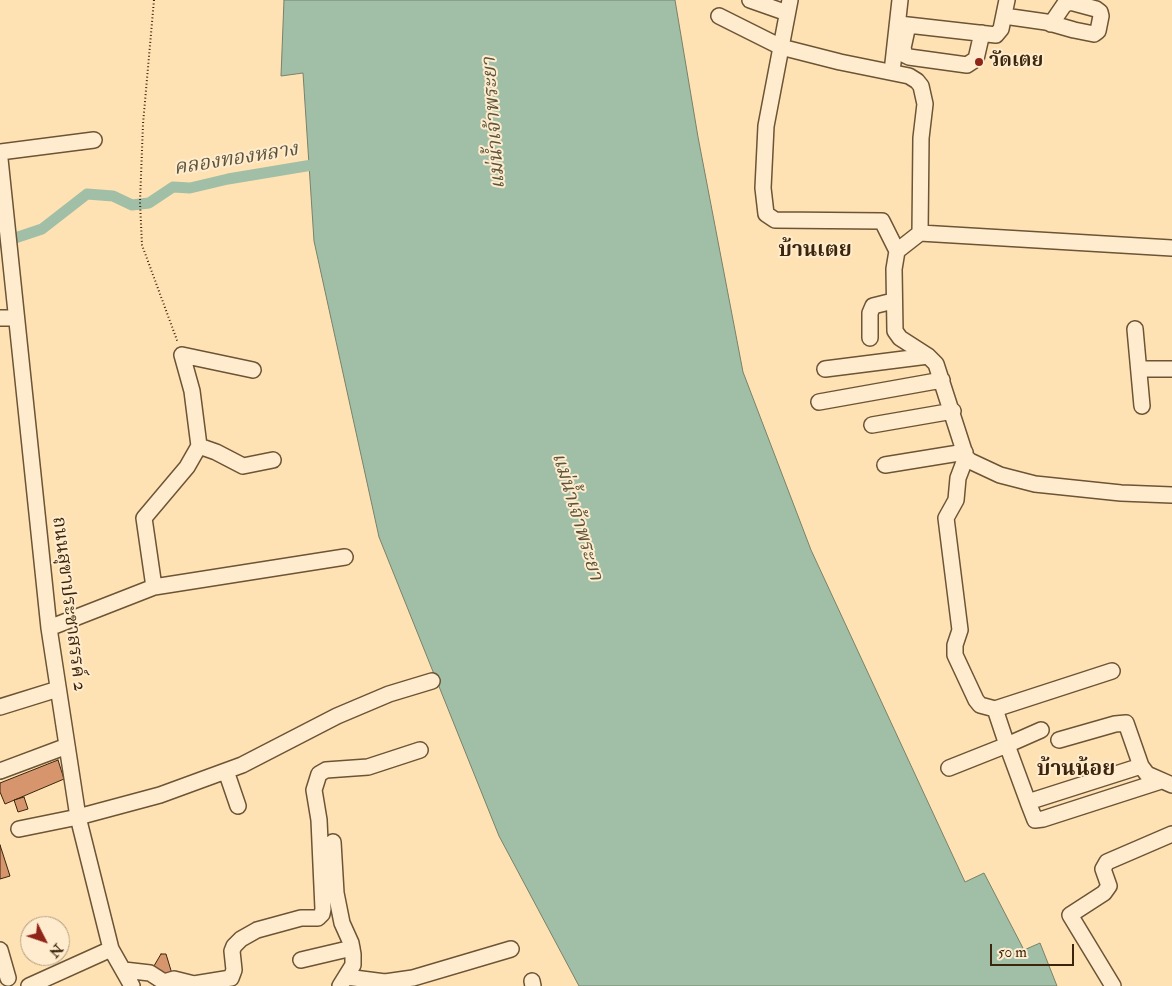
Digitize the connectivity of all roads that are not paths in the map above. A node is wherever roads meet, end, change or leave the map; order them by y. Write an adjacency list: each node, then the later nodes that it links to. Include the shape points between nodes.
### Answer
1 (750, 0): 4 (street)
2 (900, 0): 7 (street)
3 (1007, 0): 6 (street)
4 (789, 7): 10 (street)
5 (719, 16): 10 (street)
6 (1004, 16): 8 (street); 9 (street, via 999,33)
7 (903, 24): 9 (street); 9 (street, via 905,55 967,65 976,59); 11 (street)
8 (1051, 24)
9 (982, 33)
10 (781, 47): 11 (street); 18 (street, via 766,126 763,188 766,214 775,220 882,221)
11 (892, 72): 16 (street, via 917,81 925,104 921,138)
12 (94, 140): 13 (street)
13 (0, 152)
14 (0, 159): 15 (street, ถนนสุขาประชาสรรค์ 2)
15 (4, 223): 21 (street, ถนนสุขาประชาสรรค์ 2)
16 (920, 233): 17 (street); 18 (street)
17 (1172, 248)
18 (897, 251): 19 (street)
19 (893, 302): 23 (street, via 873,306); 24 (street, via 894,331)
20 (0, 318): 21 (street)
21 (16, 318): 41 (street, ถนนสุขาประชาสรรค์ 2)
22 (1134, 329): 26 (street)
23 (870, 338)
24 (928, 356): 25 (street); 29 (street, via 936,364)
25 (825, 369)
26 (1140, 369): 27 (street); 31 (street)
27 (1172, 369)
28 (253, 370): 34 (street, via 182,356 192,391)
29 (942, 380): 30 (street); 32 (street)
30 (819, 402)
31 (1142, 406)
32 (953, 411): 33 (street); 35 (street)
33 (872, 425)
34 (200, 446): 36 (street, via 243,466); 40 (street, via 187,467 144,518)
35 (965, 454): 37 (street); 38 (street, via 978,467 1035,484); 46 (street, via 956,500 946,518 960,630 955,655 976,700 980,705)
36 (273, 460)
37 (885, 465)
38 (1172, 495)
39 (345, 557): 40 (street)
40 (154, 588): 41 (street)
41 (49, 628): 44 (street, ถนนสุขาประชาสรรค์ 2)
42 (1112, 671): 46 (street)
43 (432, 681): 55 (street, via 389,694 337,716)
44 (58, 689): 45 (street); 50 (street, ถนนสุขาประชาสรรค์ 2)
45 (0, 707)
46 (995, 709): 49 (street)
47 (1041, 730): 49 (street)
48 (1059, 740): 52 (street, via 1124,723 1129,728)
49 (1008, 745): 53 (street); 58 (street)
50 (67, 746): 54 (street); 61 (street, ถนนสุขาประชาสรรค์ 2)
51 (420, 750): 70 (street, via 368,767 326,770 319,774 314,790 319,820 323,909 318,918 301,918 257,930 241,939 232,950 234,970 231,978 194,984 174,979 164,982 150,973)
52 (1141, 766): 56 (street, via 1146,774); 57 (street)
53 (949, 768)
54 (0, 771)
55 (226, 771): 59 (street); 61 (street, via 160,795)
56 (1167, 783): 60 (street)
57 (1062, 792): 58 (street); 60 (street)
58 (1028, 802): 60 (street, via 1032,816 1038,820)
59 (238, 806)
60 (1070, 810)
61 (78, 817): 62 (street); 66 (street, ถนนสุขาประชาสรรค์ 2)
62 (19, 829)
63 (1172, 834): 75 (street, via 1107,862 1103,870 1109,886 1104,893 1070,915)
64 (333, 842): 65 (street, via 336,893 342,923)
65 (352, 948): 69 (street); 72 (street, via 352,965)
66 (111, 949): 70 (street, ถนนสุขาประชาสรรค์ 2); 73 (street)
67 (0, 950): 71 (street)
68 (511, 950): 72 (street, via 413,978)
69 (301, 960)
70 (124, 970): 74 (street, ถนนสุขาประชาสรรค์ 2)
71 (8, 978)
72 (343, 982)
73 (30, 986)
74 (132, 986)
75 (1113, 986)

